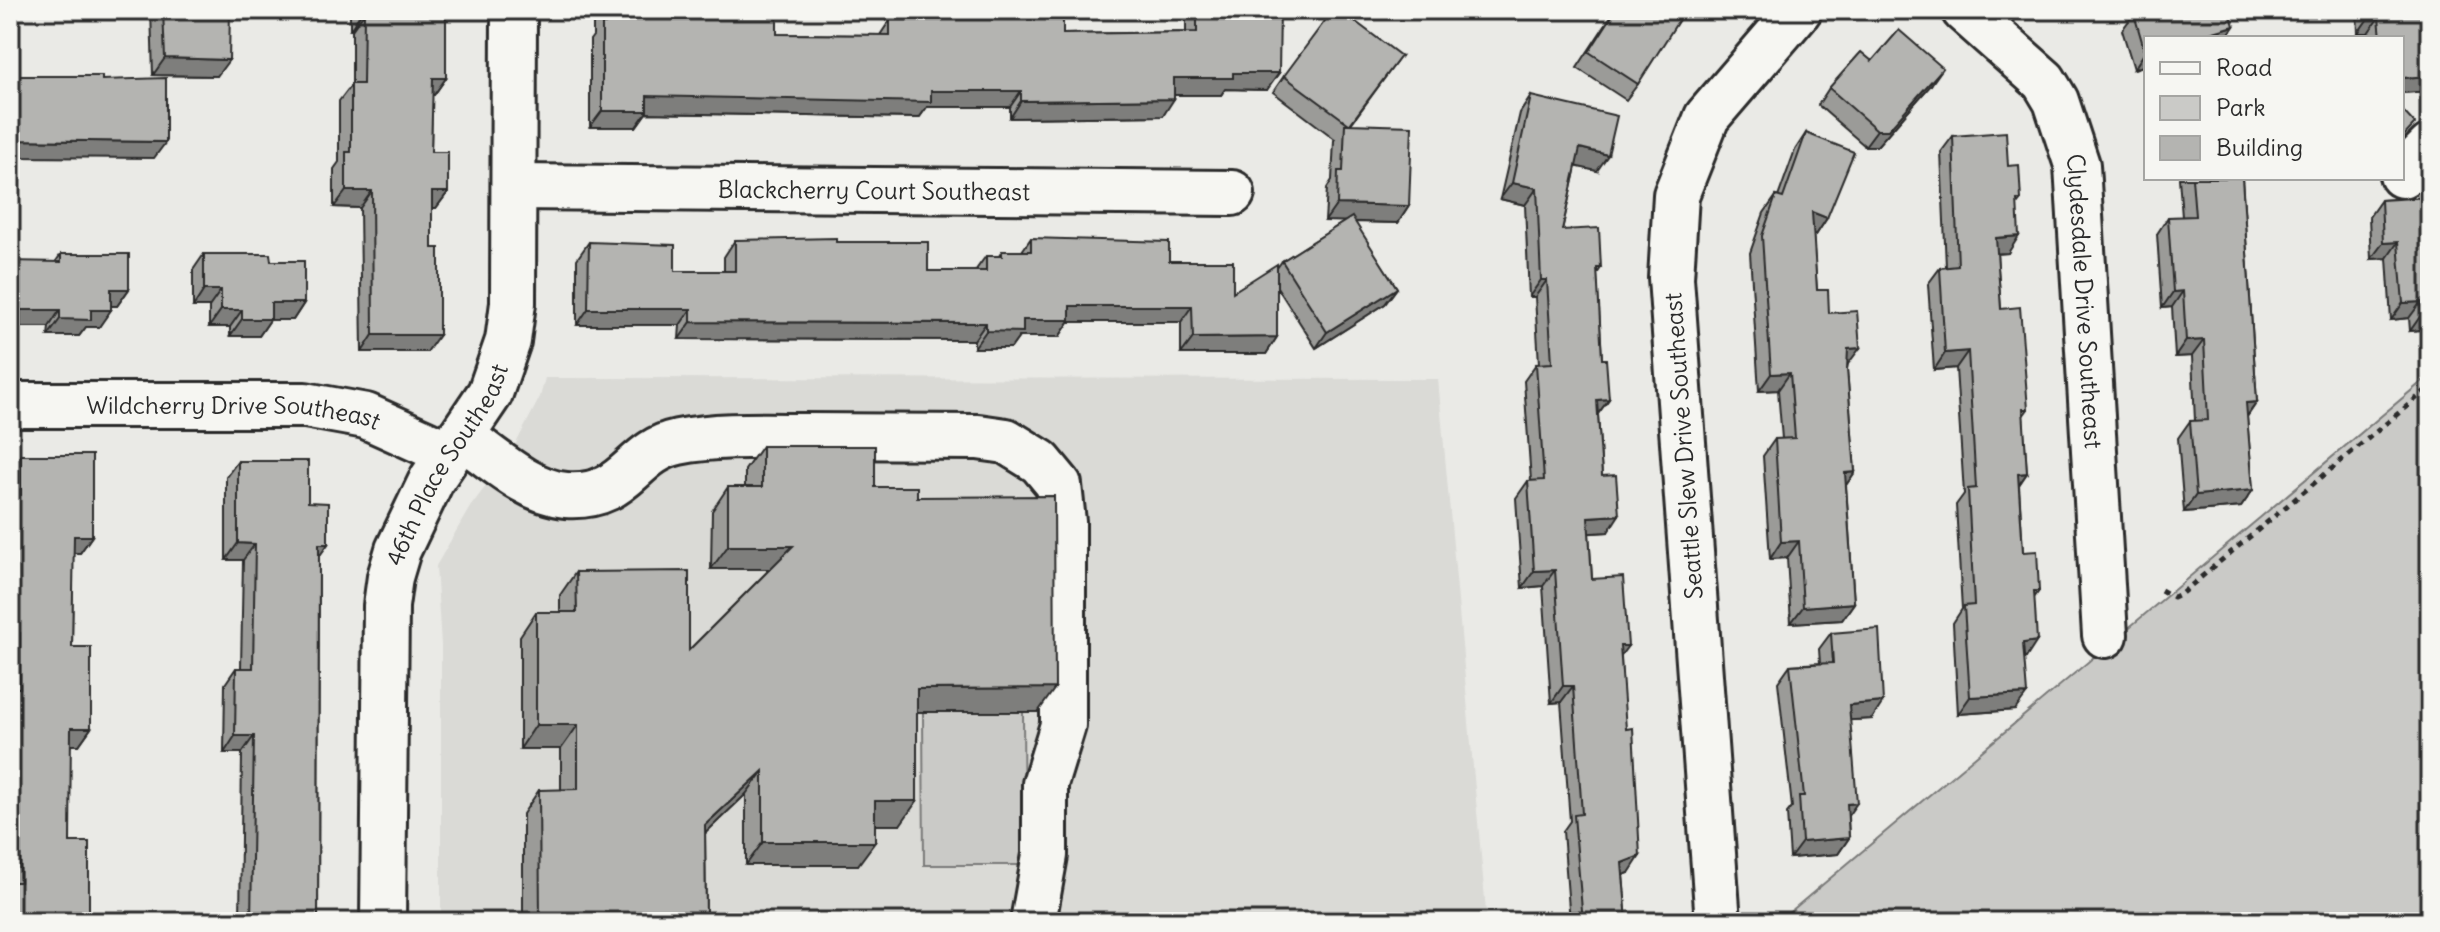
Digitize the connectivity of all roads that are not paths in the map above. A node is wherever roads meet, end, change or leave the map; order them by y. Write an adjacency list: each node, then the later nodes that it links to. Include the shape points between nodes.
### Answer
1 (514, 10): 6 (street, 46th Place Southeast)
2 (1799, 10): 13 (street, Seattle Slew Drive Southeast, via 1707,117 1676,195 1671,278)
3 (1964, 10): 10 (street, Clydesdale Drive Southeast, via 2044,81 2077,165)
4 (2430, 147): 5 (street)
5 (2404, 172)
6 (514, 187): 7 (street, Blackcherry Court Southeast); 9 (street, 46th Place Southeast, via 508,341 490,393)
7 (1232, 193)
8 (10, 405): 9 (street, Wildcherry Drive Southeast, via 305,405 366,416)
9 (454, 444): 11 (street, 46th Place Southeast, via 398,550 386,606); 12 (street, Wildcherry Drive Southeast, via 532,485 562,495 594,496 626,478 649,454 676,442 762,436 978,437 1006,441 1040,462 1059,485 1063,522 1063,725 1045,784 1045,855)
10 (2105, 635)
11 (383, 922)
12 (1033, 922)
13 (1718, 922)

